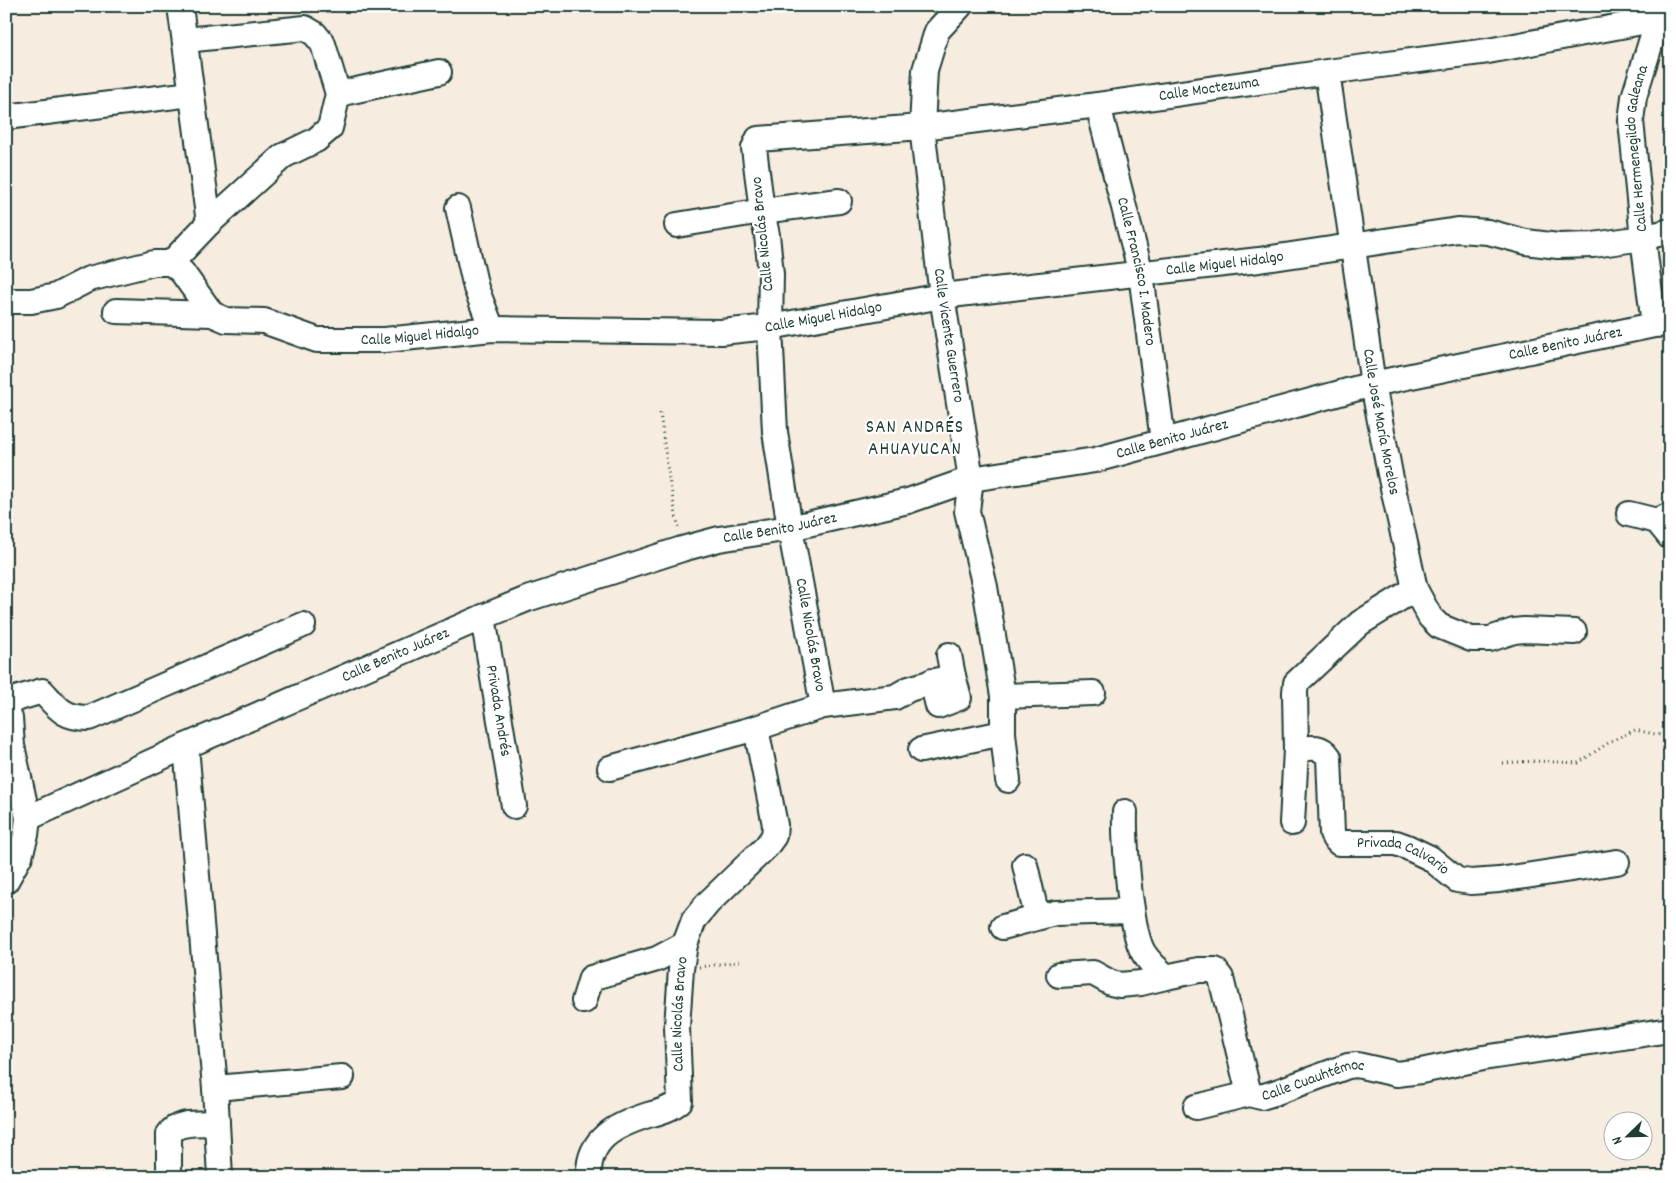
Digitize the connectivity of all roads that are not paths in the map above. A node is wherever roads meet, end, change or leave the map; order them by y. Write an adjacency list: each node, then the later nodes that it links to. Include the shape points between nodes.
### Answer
1 (180, 6): 6 (street)
2 (940, 6): 5 (street)
3 (960, 6): 5 (street, Calle Vicente Guerrero)
4 (1657, 13): 8 (street, Calle Moctezuma, via 1488,51); 21 (street, Calle Hermenegildo Galeana, via 1634,97 1631,121)
5 (937, 31): 13 (street, Calle Vicente Guerrero, via 925,70)
6 (185, 40): 9 (street); 10 (street, via 305,28 323,44)
7 (439, 72): 10 (street)
8 (1327, 72): 11 (street, Calle Moctezuma); 22 (street, Calle José María Morelos)
9 (191, 94): 12 (street); 18 (street)
10 (338, 94): 18 (street, via 330,128 316,140 283,156)
11 (1098, 105): 13 (street, Calle Moctezuma); 24 (street, Calle Francisco I. Madero)
12 (6, 116)
13 (922, 127): 14 (street, Calle Moctezuma); 25 (street, Calle Vicente Guerrero)
14 (758, 139): 17 (street, Calle Nicolás Bravo, via 754,148)
15 (839, 201): 17 (street)
16 (458, 208): 31 (street, via 476,288)
17 (762, 211): 19 (street); 30 (street, Calle Nicolás Bravo, via 770,274)
18 (209, 223): 23 (street)
19 (677, 225)
20 (1670, 231): 21 (street, Calle Miguel Hidalgo)
21 (1643, 238): 22 (street, Calle Miguel Hidalgo, via 1558,246 1488,232 1458,230); 29 (street, Calle Hermenegildo Galeana)
22 (1354, 246): 24 (street, Calle Miguel Hidalgo); 32 (street, Calle José María Morelos)
23 (171, 263): 26 (street, via 154,263 89,279 56,296); 28 (street, via 182,272)
24 (1141, 274): 25 (street, Calle Miguel Hidalgo); 33 (street, Calle Francisco I. Madero)
25 (942, 296): 30 (street, Calle Miguel Hidalgo); 34 (street, Calle Vicente Guerrero)
26 (6, 301)
27 (116, 311): 28 (street, Calle Miguel Hidalgo)
28 (212, 314): 31 (street, Calle Miguel Hidalgo, via 226,320 264,321 317,340 385,340)
29 (1662, 325): 32 (street, Calle Benito Juárez)
30 (770, 327): 31 (street, Calle Miguel Hidalgo, via 721,332); 37 (street, Calle Nicolás Bravo, via 775,432)
31 (492, 329)
32 (1373, 384): 33 (street, Calle Benito Juárez); 38 (street, Calle José María Morelos)
33 (1164, 441): 34 (street, Calle Benito Juárez, via 1095,460)
34 (971, 478): 37 (street, Calle Benito Juárez, via 908,502); 43 (street, Calle Vicente Guerrero, via 967,511 985,587)
35 (1629, 514): 36 (street)
36 (1665, 524)
37 (790, 528): 39 (street, Calle Benito Juárez, via 682,549 527,599); 45 (street, Calle Nicolás Bravo)
38 (1415, 589): 41 (street, Calle José María Morelos, via 1430,617 1439,626 1471,639 1490,639 1524,630); 52 (street, via 1360,623 1296,683)
39 (483, 617): 50 (street, Calle Benito Juárez); 55 (street, Privada Andrés)
40 (303, 625): 44 (street, via 89,718 74,718 60,710 42,691)
41 (1574, 632)
42 (1093, 693): 43 (street)
43 (1003, 696): 48 (street, Calle Vicente Guerrero)
44 (6, 702)
45 (823, 706): 47 (street, Calle Nicolás Bravo); 49 (street, via 895,697 945,671 938,706)
46 (6, 712): 57 (street, via 10,718 12,746)
47 (756, 728): 53 (street); 65 (street, Calle Nicolás Bravo, via 776,825 774,836 708,903 694,920)
48 (1003, 732): 49 (street); 54 (street, Calle Vicente Guerrero)
49 (948, 743): 51 (street)
50 (186, 746): 57 (street, Calle Benito Juárez); 71 (street)
51 (921, 750)
52 (1296, 750): 58 (street); 59 (street, Privada Calvario, via 1316,748 1324,750 1329,757 1332,833 1339,843 1396,843 1430,858 1457,880 1471,882)
53 (610, 768)
54 (1008, 780)
55 (514, 806)
56 (1125, 812): 62 (street, via 1124,841)
57 (28, 818): 61 (street, via 20,856)
58 (1292, 823)
59 (1617, 862)
60 (1025, 865): 63 (street)
61 (6, 881)
62 (1132, 911): 63 (street, via 1054,913); 67 (street, via 1141,949 1150,963)
63 (1037, 917): 64 (street)
64 (1003, 927)
65 (685, 944): 68 (street, via 657,959 591,978); 77 (street, Calle Nicolás Bravo, via 677,1028 680,1101 673,1107 625,1122 605,1134 594,1150)
66 (1059, 975): 67 (street, via 1093,973 1120,985)
67 (1166, 976): 72 (street, Calle Cuauhtémoc, via 1215,970 1221,978)
68 (584, 1001)
69 (1670, 1030): 72 (street, Calle Cuauhtémoc, via 1396,1074 1348,1066 1274,1094 1261,1097)
70 (342, 1077): 71 (street)
71 (215, 1088): 74 (street)
72 (1249, 1094): 73 (street)
73 (1196, 1107)
74 (217, 1123): 75 (street, via 172,1128 169,1134); 76 (street)
75 (169, 1177)
76 (220, 1177)
77 (589, 1177)

